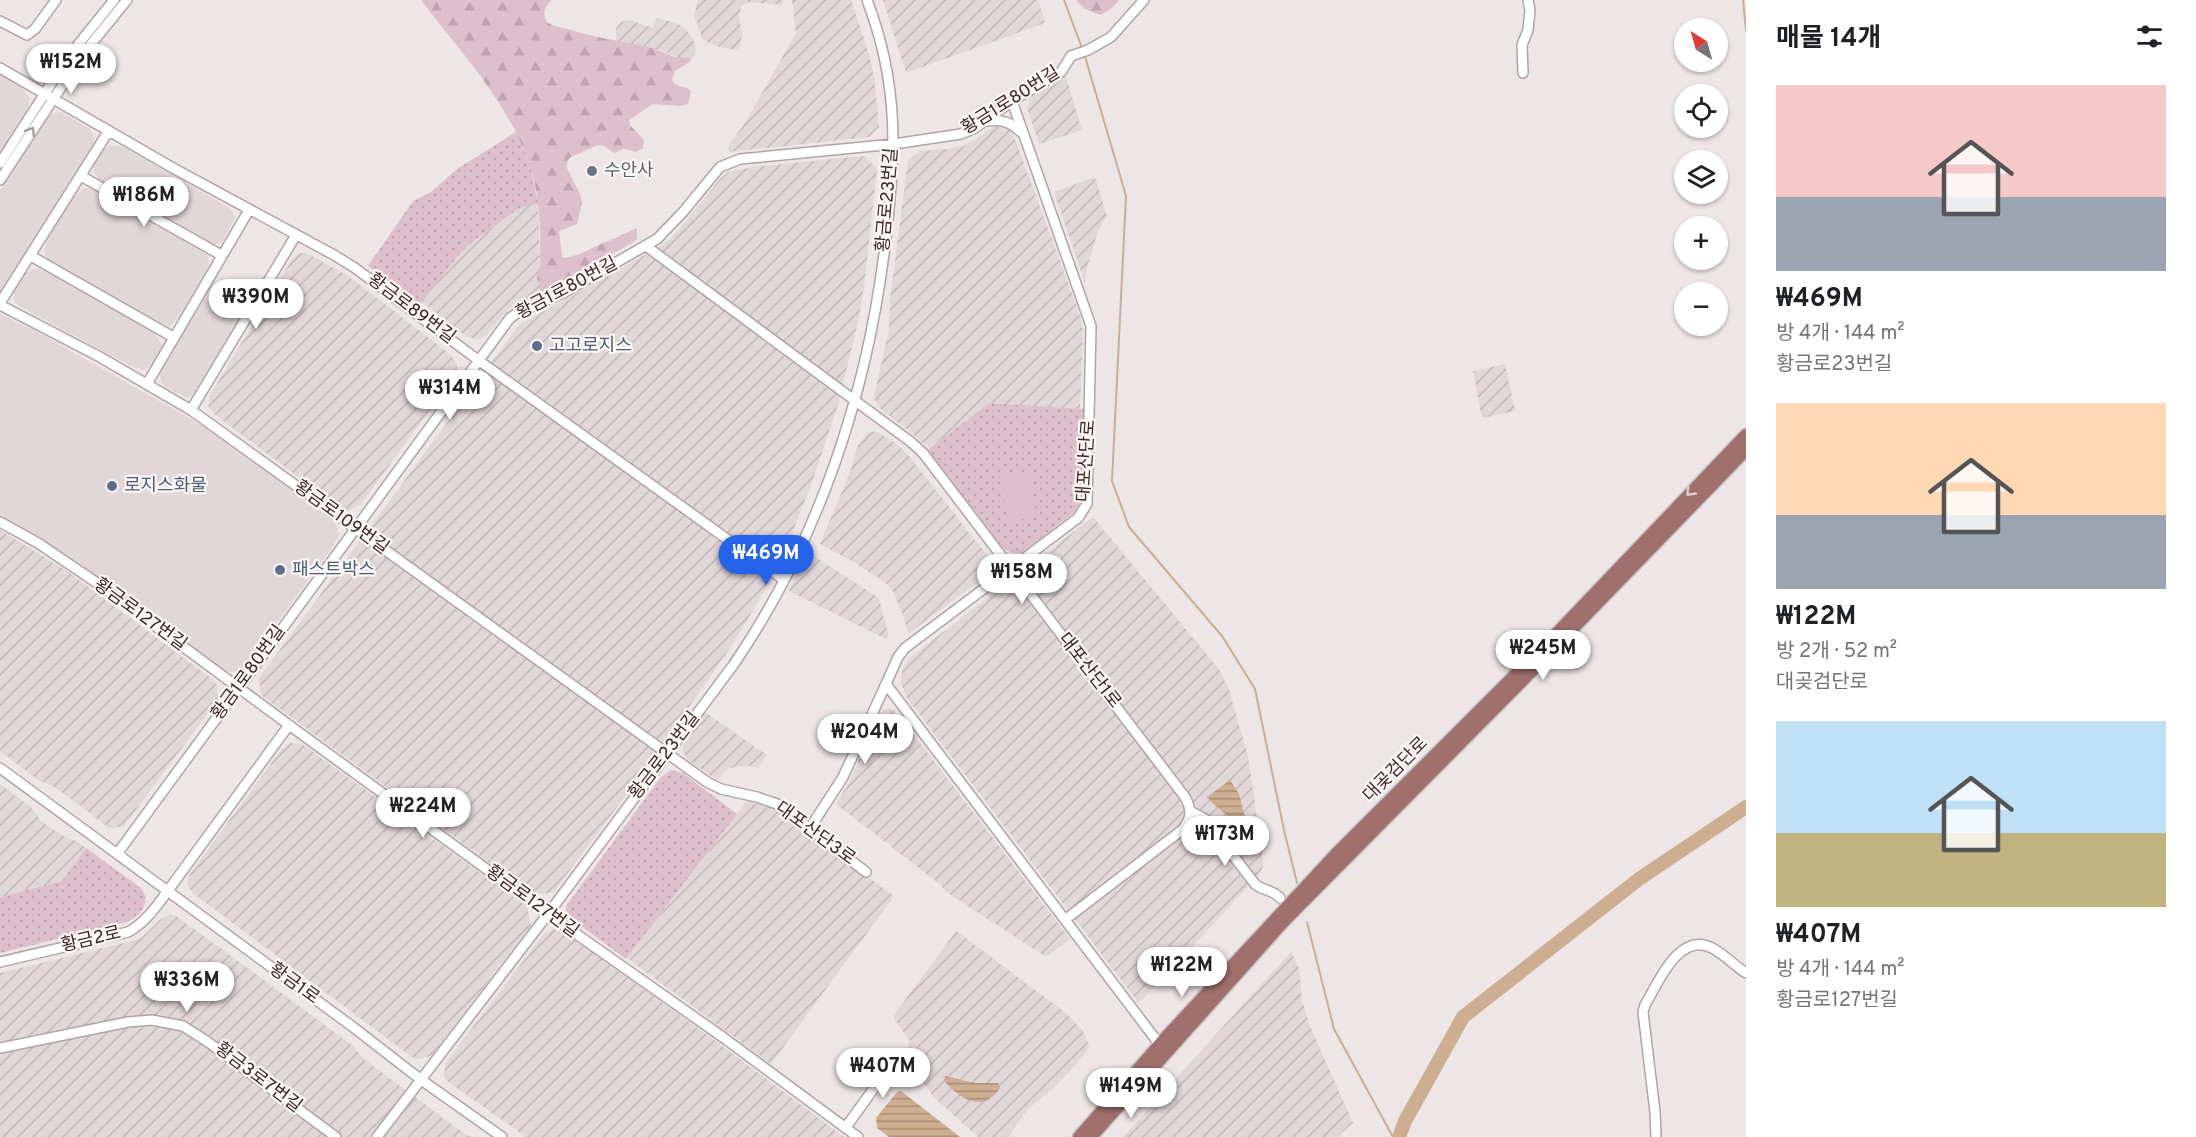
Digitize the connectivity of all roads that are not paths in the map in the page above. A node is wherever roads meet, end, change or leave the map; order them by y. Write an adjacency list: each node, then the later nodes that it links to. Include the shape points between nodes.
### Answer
1 (56, 0): 7 (street, via 27,35)
2 (114, 0): 10 (street, via 69,56)
3 (128, 0): 10 (street)
4 (867, 0): 15 (street, 황금로23번길, via 890,80)
5 (1144, 0): 11 (street, 황금1로80번길, via 1111,37 1074,54 1061,72)
6 (1528, 0): 9 (street)
7 (0, 21)
8 (0, 68): 10 (street, 황금로89번길)
9 (1523, 73)
10 (48, 97): 13 (street, 황금로89번길); 16 (street); 18 (street, one-way to 10)
11 (1012, 101): 12 (street, 황금1로80번길); 14 (street, 대포산단로)
12 (984, 122): 14 (street, via 1005,121); 15 (street, 황금1로80번길, via 962,134)
13 (108, 132): 17 (street); 19 (street, 황금로89번길)
14 (1025, 136): 34 (street, 대포산단로, via 1091,326 1089,454 1082,514)
15 (894, 144): 21 (street, 황금1로80번길, via 731,162 720,167 670,228); 28 (street, 황금로23번길, via 878,299)
16 (0, 163)
17 (81, 176): 22 (street); 23 (street)
18 (0, 180)
19 (249, 210): 20 (street, 황금로89번길); 22 (street)
20 (296, 235): 26 (street, 황금로89번길, via 355,268); 29 (street)
21 (646, 246): 26 (street, 황금1로80번길, via 517,313); 28 (street)
22 (221, 255): 25 (street)
23 (30, 256): 24 (street); 25 (street)
24 (0, 304): 27 (street, 황금로109번길)
25 (173, 337): 27 (street)
26 (478, 360): 33 (street, 황금1로80번길); 35 (street, 황금로89번길)
27 (147, 384): 29 (street, 황금로109번길)
28 (855, 401): 34 (street, 대포산단1로, via 923,453); 35 (street, 황금로23번길, via 821,501)
29 (191, 410): 33 (street, 황금로109번길)
30 (1746, 435): 51 (main road, 대곶검단로, one-way to 51, via 1560,630 1330,861)
31 (1746, 450): 55 (main road, 대곶검단로, via 1284,921)
32 (0, 522): 37 (street, 황금로127번길, via 83,573)
33 (355, 529): 37 (street, 황금1로80번길); 39 (street, 황금로109번길)
34 (1011, 569): 36 (street, 대포산단로, via 900,653); 41 (street, 대포산단1로, via 1180,790)
35 (784, 580): 39 (street, 황금로23번길, via 747,645)
36 (886, 684): 42 (street, 대포산단로, via 843,777); 48 (street)
37 (239, 687): 38 (street, 황금로127번길); 43 (street, 황금1로80번길)
38 (289, 725): 45 (street, 황금2로); 47 (street, 황금로127번길)
39 (667, 753): 42 (street, 대포산단3로, via 714,786 777,804); 47 (street, 황금로23번길)
40 (0, 768): 43 (street, 황금1로)
41 (1190, 814): 46 (street, via 1205,819 1255,884); 48 (street, via 1186,826 1174,837)
42 (810, 828): 44 (street, 대포산단3로)
43 (117, 854): 45 (street, 황금1로)
44 (866, 872)
45 (167, 892): 49 (street, 황금2로, via 143,922 128,932); 54 (street, 황금1로)
46 (1280, 898)
47 (548, 914): 54 (street, 황금로23번길); 57 (street, 황금로127번길)
48 (1066, 919): 51 (street)
49 (0, 962)
50 (1746, 974): 65 (street, via 1711,947 1691,945 1677,954 1645,1005)
51 (1160, 1045): 58 (main road, 대곶검단로)
52 (0, 1048): 56 (street, 황금3로7번길, via 141,1020 174,1023 201,1036)
53 (898, 1055): 57 (street)
54 (420, 1079): 61 (street, 황금로23번길); 62 (street, 황금1로)
55 (1140, 1082): 58 (main road, 대곶검단로); 64 (main road)
56 (323, 1127): 59 (street); 60 (street, 황금3로7번길)
57 (846, 1127): 63 (street, 황금로127번길)
58 (1083, 1135)
59 (316, 1137)
60 (336, 1137)
61 (377, 1137)
62 (502, 1137)
63 (858, 1137)
64 (1098, 1137)
65 (1656, 1137)

